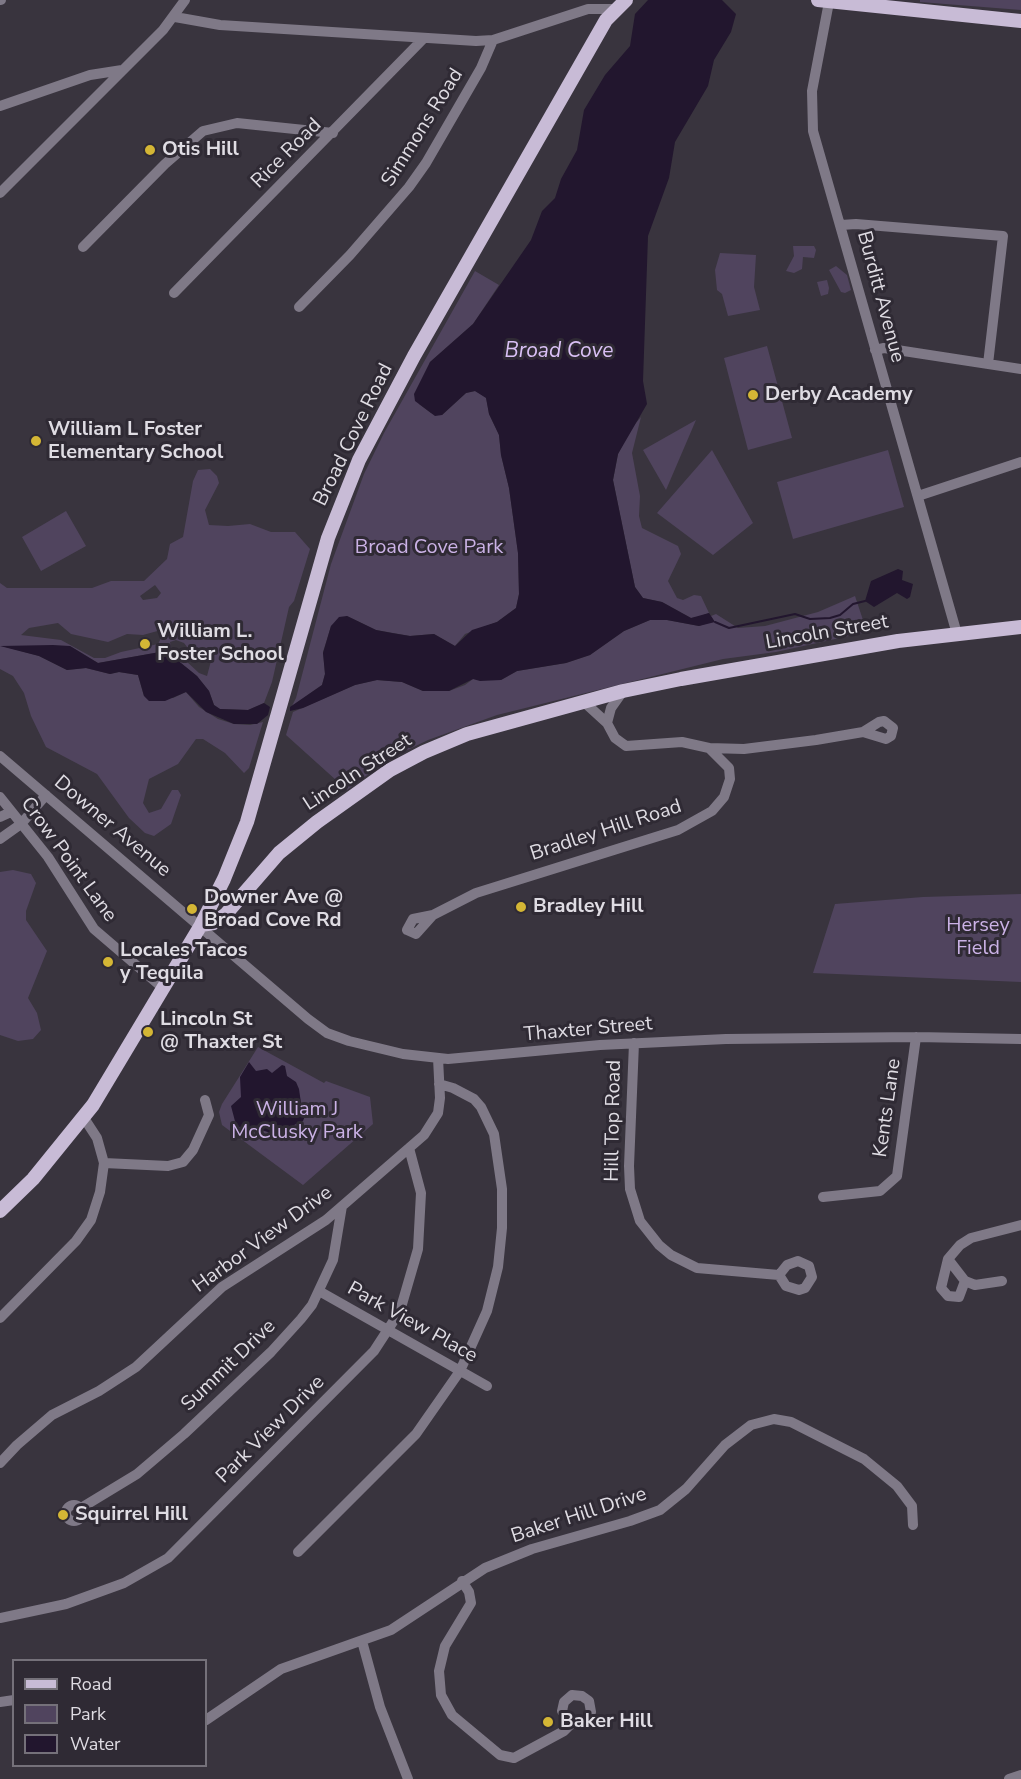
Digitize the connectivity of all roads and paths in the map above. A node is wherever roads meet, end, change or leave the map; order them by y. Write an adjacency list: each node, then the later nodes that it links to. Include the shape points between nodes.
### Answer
1 (185, 0): 4 (street)
2 (824, 1): 5 (main road); 12 (street, Burditt Avenue, via 811,114)
3 (621, 4): 7 (street, via 588,9); 38 (main road, Broad Cove Road, via 414,356 345,491 316,577 247,822)
4 (174, 17): 6 (street, via 220,25); 8 (street)
5 (1021, 21)
6 (424, 38): 7 (street); 10 (street, Rice Road)
7 (493, 40): 15 (street, Simmons Road, via 481,68 409,188)
8 (122, 70): 9 (street, via 90,75); 11 (street)
9 (0, 105)
10 (333, 133): 13 (street, via 237,123 203,131); 14 (street, Rice Road)
11 (0, 193)
12 (841, 225): 16 (street, Burditt Avenue); 17 (street, via 1003,236)
13 (83, 247)
14 (174, 293)
15 (299, 307)
16 (875, 350): 17 (street, via 884,348); 20 (street, Burditt Avenue)
17 (988, 364): 18 (street)
18 (1021, 369)
19 (1021, 462): 20 (street)
20 (918, 495): 22 (street, Burditt Avenue)
21 (1021, 627): 22 (main road, Lincoln Street)
22 (957, 634): 23 (main road, Lincoln Street, via 821,653)
23 (623, 691): 24 (main road, Lincoln Street); 25 (street, via 611,708)
24 (584, 702): 25 (street); 38 (main road, Lincoln Street, via 467,734 408,760 298,836 226,914 214,923)
25 (607, 723): 27 (street, via 615,738 626,746 682,742)
26 (863, 732): 28 (street)
27 (709, 748): 28 (street); 30 (street)
28 (744, 749): 30 (street, via 732,755)
29 (0, 756): 31 (street, Downer Avenue)
30 (729, 768): 37 (street, Bradley Hill Road, via 728,788 718,805 684,827 491,887)
31 (46, 795): 35 (street); 38 (street, Downer Avenue)
32 (0, 797): 33 (street, Crow Point Lane)
33 (11, 812): 34 (street); 35 (street, Crow Point Lane)
34 (0, 817)
35 (21, 824): 36 (street); 39 (street, Crow Point Lane, via 52,863 93,929)
36 (0, 839)
37 (433, 915)
38 (201, 925): 39 (main road); 43 (street, Thaxter Street, via 327,1033 372,1047)
39 (164, 990): 46 (main road)
40 (916, 1037): 41 (street, Thaxter Street); 42 (street, Thaxter Street); 49 (street, Kents Lane, via 897,1176 880,1191)
41 (1021, 1040)
42 (634, 1043): 43 (street, Thaxter Street, via 468,1059); 54 (street, Hill Top Road, via 629,1166 630,1189 640,1221 658,1245 685,1263 712,1271)
43 (438, 1058): 44 (street, Harbor View Drive)
44 (439, 1084): 47 (street, Harbor View Drive, via 434,1123); 60 (street, via 465,1093 482,1107 494,1134 502,1189 494,1289 480,1331)
45 (206, 1100): 48 (street, via 209,1115 183,1162 168,1166)
46 (84, 1118): 48 (street, via 97,1138); 51 (main road, via 33,1179)
47 (409, 1148): 50 (street, Harbor View Drive); 59 (street, Park View Drive, via 421,1192 420,1230 408,1289)
48 (104, 1163): 58 (street, via 91,1220 76,1241)
49 (823, 1197)
50 (342, 1206): 57 (street, Summit Drive, via 333,1260); 62 (street, Harbor View Drive, via 310,1233 222,1287 136,1367 52,1415)
51 (0, 1211)
52 (1021, 1225): 53 (street, via 971,1238)
53 (948, 1260): 55 (street); 55 (street, via 941,1288 948,1296 958,1297)
54 (778, 1275)
55 (965, 1281): 56 (street, via 975,1285)
56 (1002, 1281)
57 (319, 1290): 59 (street, Park View Place); 63 (street, Summit Drive, via 301,1319 271,1352 184,1434 137,1474)
58 (0, 1318)
59 (389, 1331): 60 (street, Park View Place); 67 (street, Park View Drive, via 357,1370 168,1558 124,1583 66,1604)
60 (460, 1371): 61 (street, Park View Place); 65 (street, via 411,1440)
61 (487, 1386)
62 (0, 1463)
63 (81, 1508)
64 (913, 1525): 66 (street, Baker Hill Drive, via 912,1506 897,1486 864,1459 791,1422 774,1419 750,1425 660,1510 532,1549)
65 (298, 1552)
66 (462, 1581): 68 (street, Baker Hill Drive, via 391,1630); 70 (street, via 471,1603 445,1646 439,1671 441,1695 452,1715 500,1755 514,1758)
67 (0, 1618)
68 (362, 1641): 69 (street, Baker Hill Drive, via 281,1669); 72 (street, via 380,1707)
69 (207, 1719)
70 (572, 1723)
71 (1021, 1775): 73 (street)
72 (408, 1779)
73 (1009, 1779)

